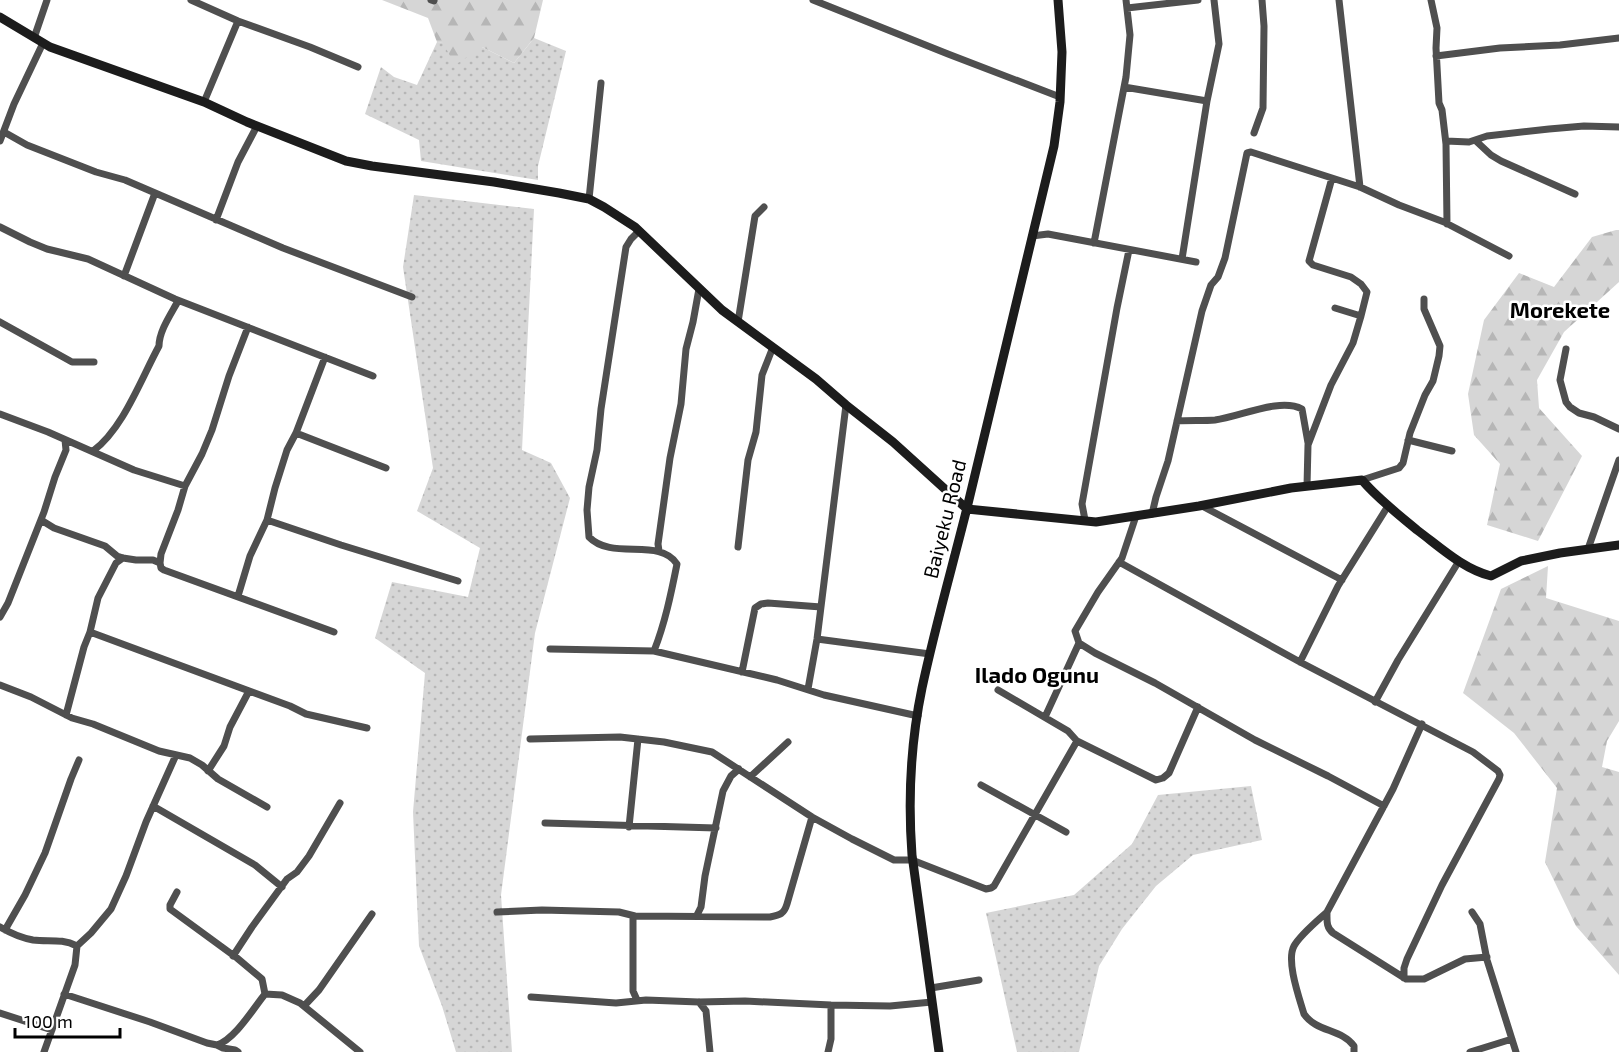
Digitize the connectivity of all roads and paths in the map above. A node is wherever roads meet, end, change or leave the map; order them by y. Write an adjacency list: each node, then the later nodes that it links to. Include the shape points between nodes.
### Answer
1 (47, 0): 14 (street)
2 (191, 0): 12 (street)
3 (813, 0): 19 (street)
4 (1058, 0): 19 (street, Baiyeku Road)
5 (1198, 0): 10 (street)
6 (1214, 0): 21 (street, via 1219,44)
7 (1262, 0): 25 (street, via 1263,108)
8 (1339, 0): 30 (street)
9 (1431, 0): 15 (street, via 1437,28)
10 (1127, 4): 18 (street, via 1130,47)
11 (0, 17): 14 (street)
12 (238, 21): 16 (street); 20 (street)
13 (1619, 38): 15 (street)
14 (38, 41): 20 (street); 24 (street)
15 (1436, 56): 27 (street)
16 (358, 68)
17 (601, 83): 33 (street)
18 (1124, 87): 21 (street); 40 (street)
19 (1060, 97): 39 (street, Baiyeku Road, via 1054,146)
20 (204, 102): 22 (street)
21 (1207, 102): 43 (street)
22 (257, 126): 33 (street, via 346,161); 35 (street, via 238,162)
23 (1619, 127): 28 (street, via 1549,129 1487,136)
24 (4, 132): 26 (street); 31 (street, via 27,145)
25 (1254, 133)
26 (0, 141)
27 (1446, 141): 28 (street); 36 (street)
28 (1476, 141): 32 (street, via 1501,161)
29 (1332, 178): 30 (street); 51 (street, via 1309,261 1361,284 1367,292); 62 (street, via 1251,152 1245,156 1225,258 1202,311)
30 (1360, 187): 36 (street)
31 (155, 194): 35 (street); 45 (street)
32 (1575, 194)
33 (589, 199): 38 (street)
34 (764, 207): 53 (street, via 755,216)
35 (216, 220): 47 (street)
36 (1447, 224): 42 (street)
37 (0, 227): 45 (street)
38 (639, 231): 46 (street); 90 (street, via 626,247 617,295 589,487 589,537 618,549)
39 (1033, 231): 40 (street); 80 (street, Baiyeku Road)
40 (1094, 243): 41 (street)
41 (1129, 249): 43 (street); 77 (street)
42 (1509, 256)
43 (1182, 259): 44 (street)
44 (1196, 262)
45 (124, 276): 49 (street)
46 (699, 289): 53 (street); 90 (street, via 686,349)
47 (412, 297)
48 (1424, 299): 66 (street, via 1424,309 1440,345 1439,356 1433,381)
49 (177, 301): 54 (street); 70 (street, via 135,393 106,440)
50 (1335, 308): 51 (street)
51 (1361, 316): 68 (street)
52 (0, 322): 58 (street, via 72,362)
53 (738, 322): 55 (street)
54 (248, 327): 57 (street); 75 (street, via 212,430)
55 (773, 347): 60 (street); 88 (street, via 762,375)
56 (1566, 349): 63 (street, via 1560,380 1566,402 1579,413)
57 (325, 357): 59 (street); 64 (street)
58 (94, 362)
59 (373, 376)
60 (846, 405): 80 (street); 98 (street)
61 (0, 414): 65 (street)
62 (1177, 421): 68 (street, via 1216,420 1291,404 1302,409); 81 (street)
63 (1619, 429)
64 (297, 433): 73 (street); 85 (street, via 287,450)
65 (65, 440): 67 (street); 69 (street)
66 (1408, 440): 71 (street); 74 (street, via 1399,468)
67 (75, 445): 69 (street); 70 (street)
68 (1308, 445): 76 (street)
69 (66, 450): 84 (street)
70 (93, 451): 75 (street, via 134,470)
71 (1452, 451)
72 (1619, 460): 89 (street)
73 (386, 468)
74 (1362, 480): 76 (street); 79 (street)
75 (186, 486): 92 (street)
76 (1307, 486): 78 (street)
77 (1082, 504): 83 (street); 86 (street)
78 (1202, 506): 81 (street); 95 (street)
79 (1388, 506): 93 (street); 95 (street)
80 (967, 509): 83 (street); 106 (street, Baiyeku Road)
81 (1152, 514): 82 (street)
82 (1136, 516): 86 (street); 94 (street)
83 (1071, 519): 86 (street)
84 (41, 520): 91 (street, via 105,546); 99 (street)
85 (267, 520): 96 (street); 97 (street, via 250,556)
86 (1085, 520)
87 (1619, 545): 89 (street)
88 (738, 547)
89 (1588, 549): 93 (street, via 1521,561 1491,576)
90 (659, 551): 105 (street, via 677,564)
91 (119, 561): 92 (street); 100 (street, via 98,598)
92 (156, 561): 97 (street, via 162,569)
93 (1459, 561): 113 (street)
94 (1119, 562): 103 (street, via 1075,631); 107 (street)
95 (1342, 580): 107 (street)
96 (458, 581)
97 (238, 596): 101 (street)
98 (821, 607): 102 (street); 108 (street, via 768,603 755,608)
99 (0, 617)
100 (90, 632): 112 (street); 115 (street)
101 (334, 632)
102 (817, 639): 106 (street); 110 (street)
103 (1079, 643): 114 (street); 117 (street)
104 (550, 649): 105 (street)
105 (654, 651): 108 (street)
106 (930, 654): 116 (street, Baiyeku Road)
107 (1300, 662): 113 (street)
108 (742, 672): 110 (street)
109 (0, 685): 115 (street)
110 (808, 689): 116 (street)
111 (998, 690): 117 (street)
112 (249, 692): 119 (street, via 306,714); 127 (street)
113 (1375, 702): 118 (street)
114 (1198, 707): 122 (street, via 1169,773 1156,780); 132 (street)
115 (66, 715): 124 (street)
116 (918, 716): 140 (street, Baiyeku Road, via 910,827)
117 (1045, 717): 122 (street)
118 (1422, 724): 132 (street); 155 (street, via 1473,752 1500,775 1407,959)
119 (367, 728)
120 (530, 739): 121 (street)
121 (638, 739): 126 (street, via 712,752); 137 (street)
122 (1077, 741): 134 (street)
123 (788, 742): 128 (street)
124 (176, 754): 127 (street, via 190,758); 131 (street)
125 (79, 760): 151 (street, via 45,853 25,895)
126 (738, 769): 128 (street); 138 (street, via 723,791)
127 (208, 771): 133 (street)
128 (750, 777): 135 (street)
129 (981, 785): 134 (street)
130 (340, 803): 141 (street, via 309,856)
131 (153, 806): 141 (street, via 255,865); 152 (street, via 111,909)
132 (1384, 806): 145 (street)
133 (267, 807)
134 (1035, 815): 139 (street); 140 (street, via 991,888)
135 (812, 817): 140 (street, via 894,860); 149 (street, via 780,915)
136 (545, 823): 137 (street)
137 (629, 826): 138 (street)
138 (716, 828): 143 (street)
139 (1066, 832)
140 (912, 860): 157 (street, Baiyeku Road)
141 (282, 886): 153 (street)
142 (177, 892): 153 (street, via 170,909)
143 (701, 907): 148 (street); 149 (street)
144 (497, 912): 150 (street, via 619,912)
145 (1327, 912): 155 (street, via 1327,923 1333,933); 179 (street, via 1295,943 1291,961 1308,1021 1351,1042)
146 (1472, 912): 154 (street, via 1480,924)
147 (372, 915): 166 (street)
148 (697, 915): 149 (street); 150 (street)
149 (708, 915)
150 (633, 916): 161 (street, via 633,991)
151 (2, 929): 152 (street, via 34,940)
152 (77, 946): 158 (street, via 75,965)
153 (233, 956): 159 (street, via 262,979)
154 (1487, 957): 155 (street, via 1466,959 1424,979); 171 (street)
155 (1404, 978)
156 (979, 980): 157 (street)
157 (931, 988): 164 (street, Baiyeku Road)
158 (64, 994): 169 (street); 172 (street)
159 (265, 994): 166 (street, via 282,995); 170 (street)
160 (531, 997): 161 (street, via 616,1003)
161 (637, 1000): 163 (street)
162 (712, 1001): 163 (street); 165 (street); 167 (street)
163 (699, 1002): 167 (street)
164 (932, 1002): 165 (street); 178 (street, Baiyeku Road)
165 (831, 1005): 177 (street)
166 (304, 1006): 175 (street)
167 (705, 1011): 176 (street)
168 (0, 1013): 169 (street)
169 (52, 1030): 174 (street)
170 (231, 1036): 172 (street); 173 (street)
171 (1512, 1039): 180 (street); 181 (street)
172 (217, 1045): 173 (street)
173 (237, 1051)
174 (44, 1052)
175 (360, 1052)
176 (710, 1052)
177 (828, 1052)
178 (939, 1052)
179 (1354, 1052)
180 (1470, 1052)
181 (1516, 1052)

